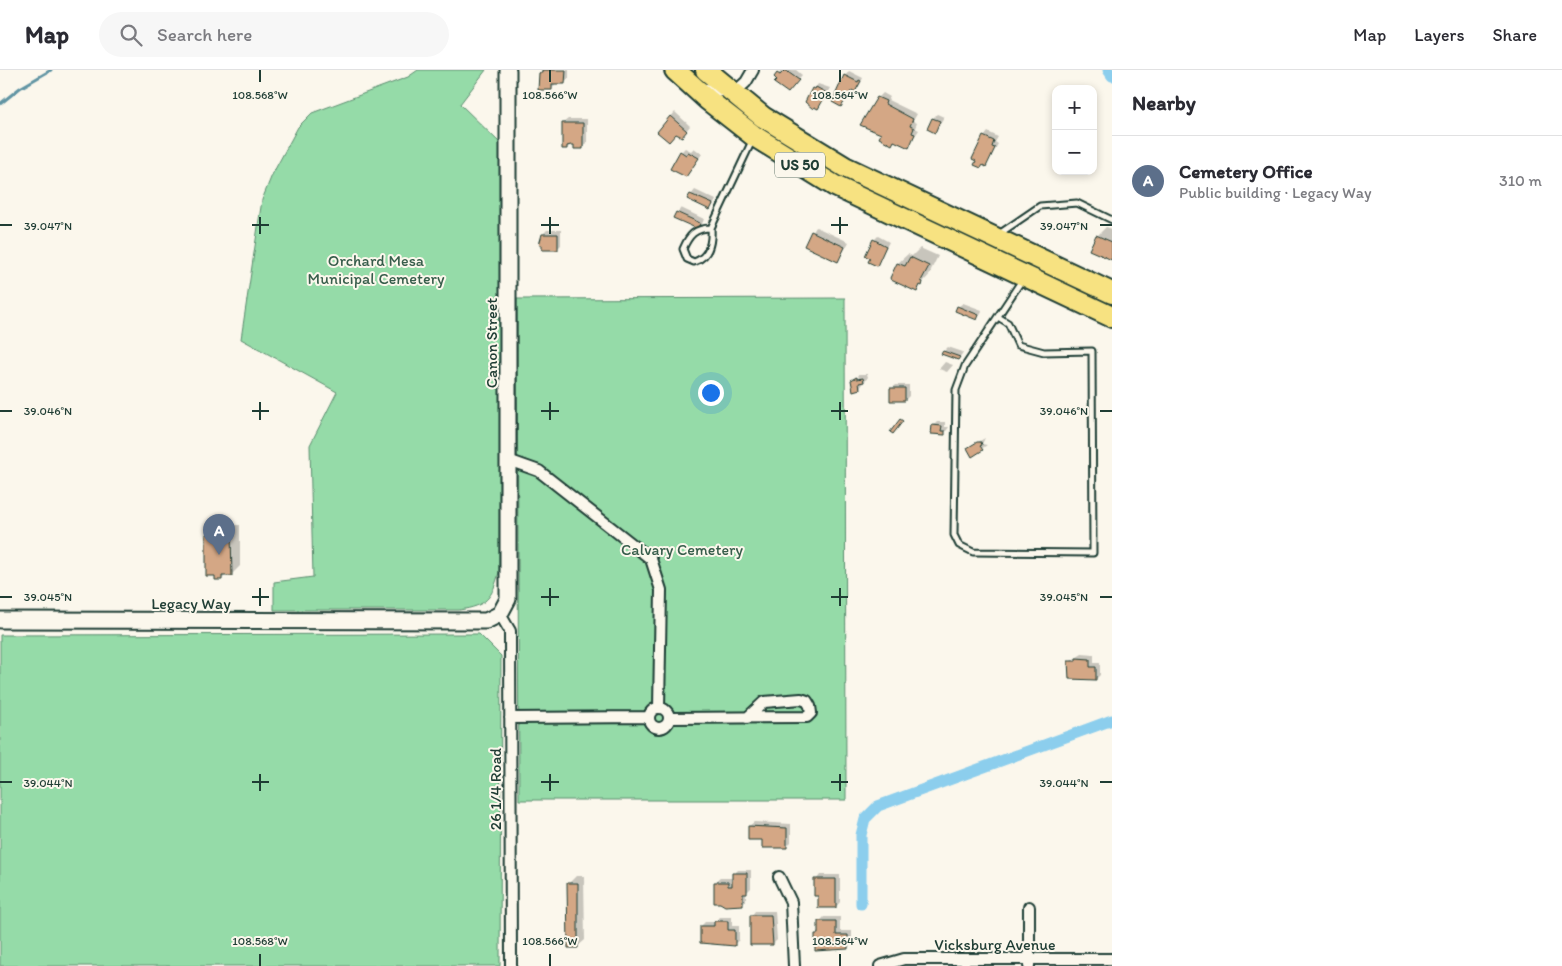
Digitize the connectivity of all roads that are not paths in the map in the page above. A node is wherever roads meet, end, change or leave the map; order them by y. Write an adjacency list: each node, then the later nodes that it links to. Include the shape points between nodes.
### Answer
1 (508, 70): 16 (street, Canon Street)
2 (675, 70): 5 (highway, US 50)
3 (706, 70): 6 (highway, US 50)
4 (753, 70): 6 (street)
5 (694, 87): 6 (street); 7 (highway, US 50)
6 (734, 93): 8 (highway, US 50)
7 (754, 136): 8 (highway, US 50); 10 (lane)
8 (840, 177): 11 (highway, US 50)
9 (1112, 220): 11 (lane, via 1077,203 1040,206)
10 (711, 228): 10 (lane, via 712,240 708,251 701,260 687,259 683,249 688,238 694,232)
11 (989, 248): 12 (highway, US 50); 13 (highway, US 50)
12 (1029, 275): 14 (lane); 15 (highway, US 50)
13 (1112, 293)
14 (998, 317): 14 (lane, via 965,366 956,390 954,535 958,545 973,552 1093,553 1092,351 1044,352 1018,345 1008,323)
15 (1112, 317)
16 (508, 460): 17 (street, Canon Street, via 508,599); 19 (street, via 539,471 651,560 661,590)
17 (500, 614): 18 (street, Legacy Way, via 486,621); 20 (street, 26 1/4 Road, via 510,631)
18 (0, 620)
19 (658, 708): 21 (street); 22 (street, via 664,709)
20 (510, 718): 21 (street); 29 (street, 26 1/4 Road)
21 (648, 718): 22 (street, via 658,729 664,727)
22 (670, 718): 23 (street)
23 (746, 718): 23 (street, via 807,718 810,706 800,699 764,702)
24 (779, 877): 30 (street, via 791,902)
25 (1029, 907): 28 (street)
26 (1112, 959): 28 (street, Vicksburg Avenue)
27 (916, 962): 28 (street, Vicksburg Avenue); 31 (street, Vicksburg Avenue, via 904,959)
28 (1029, 962)
29 (511, 966)
30 (794, 966)
31 (880, 966)

